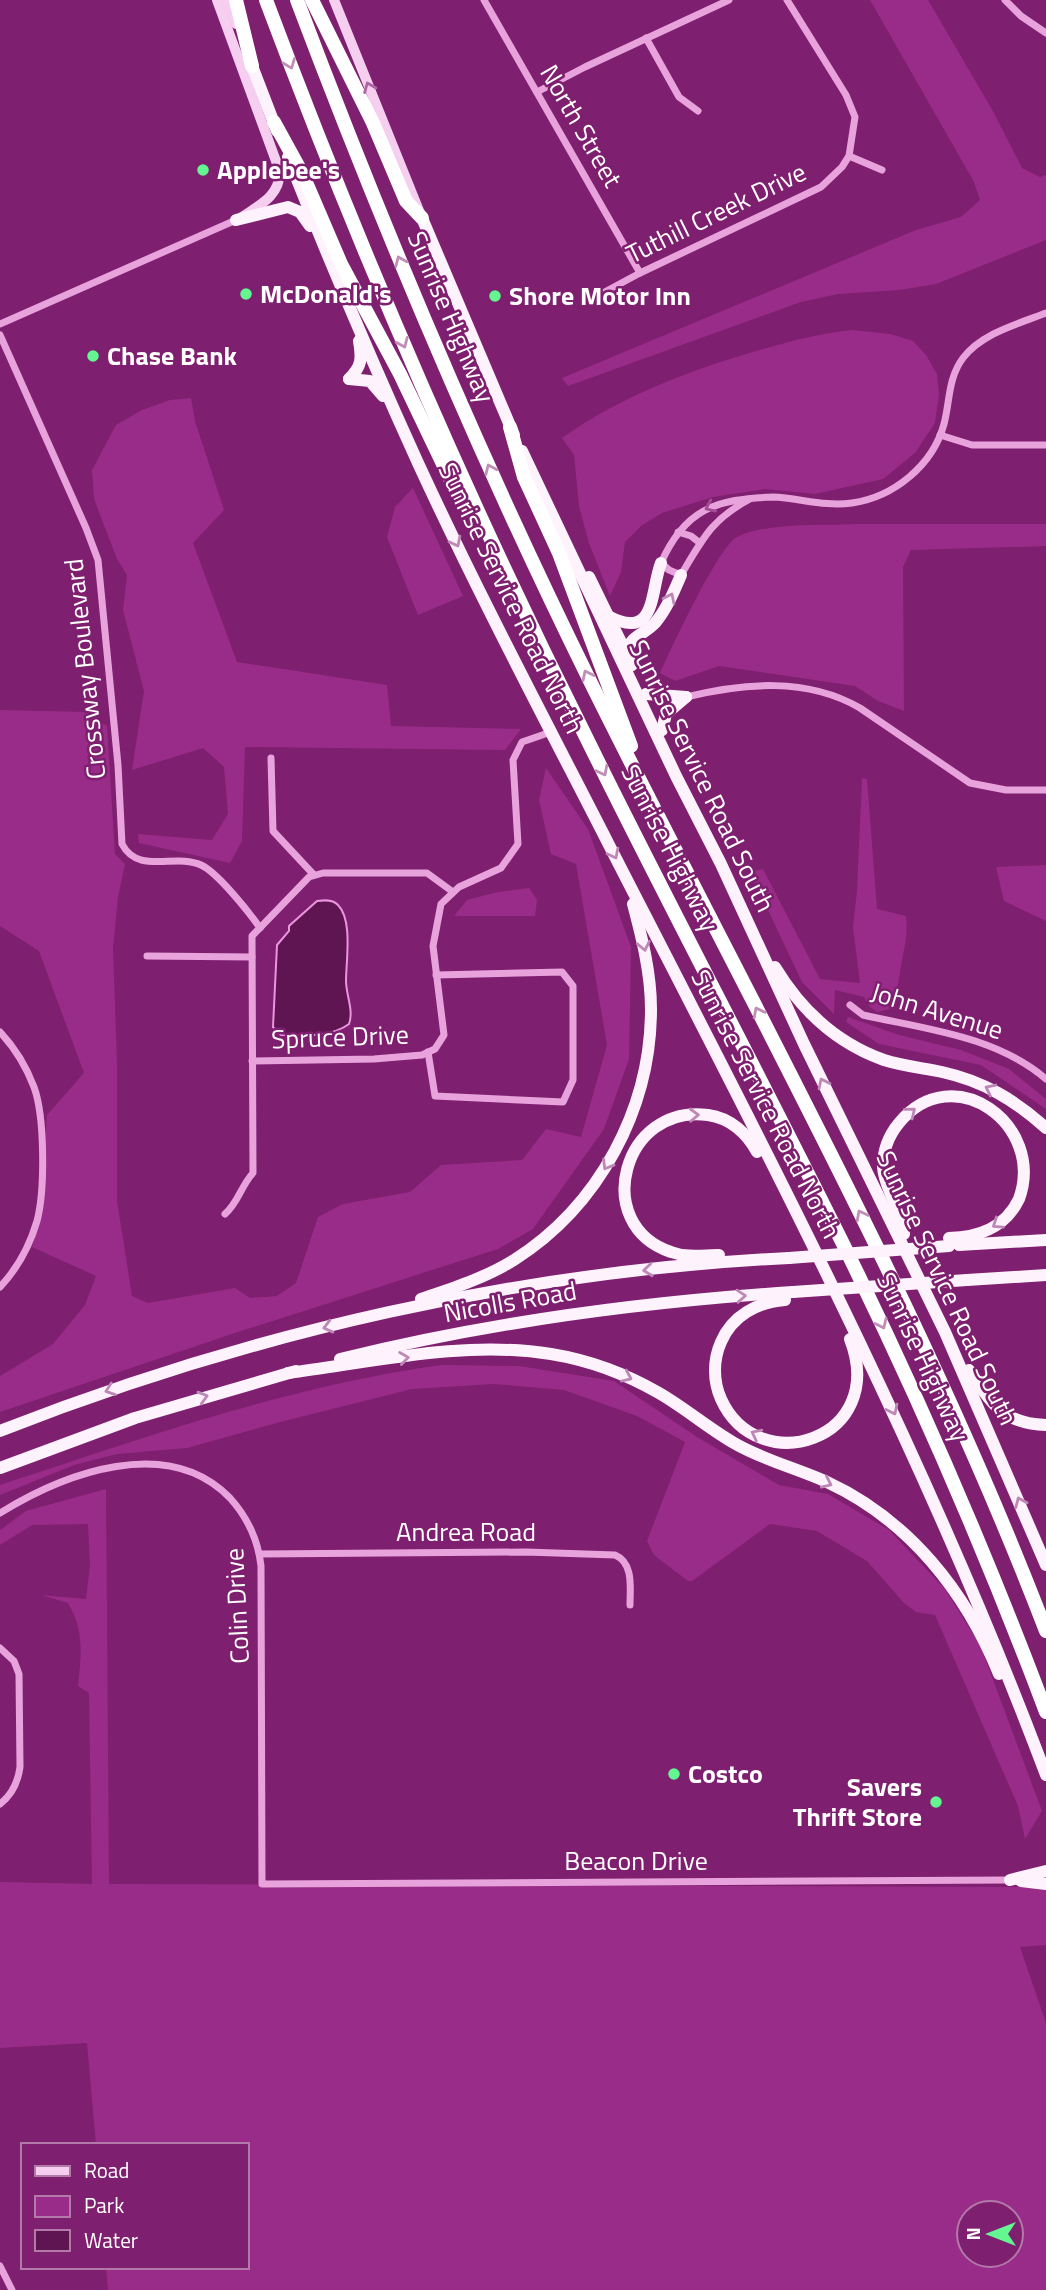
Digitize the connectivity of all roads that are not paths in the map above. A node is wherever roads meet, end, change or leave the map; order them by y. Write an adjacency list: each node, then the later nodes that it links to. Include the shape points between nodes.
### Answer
1 (217, 0): 21 (main road, via 280,172 271,197)
2 (227, 0): 14 (main road, Sunrise Service Road North)
3 (236, 0): 14 (highway)
4 (266, 0): 37 (highway, Sunrise Highway, one-way to 37, via 380,289)
5 (297, 0): 48 (highway, Sunrise Highway, one-way to 5, via 468,420 357,157)
6 (312, 0): 20 (highway, via 406,201)
7 (334, 0): 20 (main road, Sunrise Service Road South, one-way to 7)
8 (484, 0): 15 (street, North Street)
9 (729, 0): 13 (street)
10 (788, 0): 18 (street, via 848,97 855,117)
11 (1005, 0): 12 (street)
12 (1046, 33)
13 (646, 38): 15 (street); 16 (street, via 678,97)
14 (252, 66): 17 (highway, Sunrise Service Road North)
15 (537, 92): 23 (street, North Street)
16 (698, 111)
17 (274, 122): 22 (highway, Sunrise Service Road North); 37 (highway, via 454,487)
18 (849, 156): 19 (street); 23 (street, Tuthill Creek Drive, via 821,187)
19 (882, 170)
20 (422, 218): 30 (highway, Sunrise Service Road South)
21 (236, 220): 22 (highway, via 292,208); 26 (street)
22 (324, 248): 27 (highway, Sunrise Service Road North)
23 (640, 273): 24 (street, Tuthill Creek Drive)
24 (587, 301)
25 (1046, 313): 31 (street, via 1001,330 970,350 951,380)
26 (0, 324)
27 (356, 324): 29 (highway, Sunrise Service Road North); 29 (highway, via 362,361 349,379 370,381)
28 (0, 335): 53 (street, Crossway Boulevard, via 98,560 122,844 127,853 142,861 192,862 205,867)
29 (395, 413): 45 (highway, Sunrise Service Road North, one-way to 45)
30 (510, 427): 33 (highway, Sunrise Service Road South); 48 (highway, via 524,477 559,553)
31 (940, 435): 32 (street, via 972,445); 34 (street, via 911,476 872,499 834,505)
32 (1046, 445)
33 (543, 498): 40 (highway); 49 (highway, Sunrise Service Road South)
34 (750, 499): 35 (street, one-way to 35, via 704,509); 36 (street, via 725,513)
35 (678, 532): 36 (street); 38 (street)
36 (700, 543): 39 (street)
37 (495, 549): 88 (highway, Sunrise Highway, one-way to 88, via 880,1321 967,1513)
38 (661, 563): 39 (street); 40 (highway, via 652,607 646,615 629,622)
39 (681, 575): 41 (highway, one-way to 39, via 630,642 662,613)
40 (608, 616): 41 (highway)
41 (626, 654): 42 (highway)
42 (646, 694): 43 (highway); 44 (highway)
43 (686, 696): 44 (highway, via 666,714); 47 (street, via 764,685 818,690 860,708 970,783 1006,790)
44 (662, 730): 49 (highway)
45 (551, 732): 51 (highway, Sunrise Service Road North, one-way to 51); 52 (street, via 522,742 513,760 519,844 501,868)
46 (271, 758): 50 (street, via 272,831)
47 (1046, 790)
48 (651, 802): 86 (highway, Sunrise Highway, one-way to 48, via 904,1304)
49 (701, 822): 54 (highway, Sunrise Service Road South)
50 (314, 875): 52 (street, via 427,873); 53 (street, Spruce Drive)
51 (627, 880): 64 (highway, Sunrise Service Road North); 76 (highway, one-way to 76, via 648,967 650,1031 638,1096 614,1153 577,1206 521,1255 477,1279)
52 (453, 892): 57 (street, Spruce Drive, via 440,904 433,946)
53 (260, 928): 56 (street, Spruce Drive, via 252,936)
54 (753, 932): 63 (highway, one-way to 54, via 987,1087 887,1061 837,1036 796,999); 69 (highway, Sunrise Service Road South, one-way to 54)
55 (146, 956): 56 (street)
56 (252, 957): 61 (street, Spruce Drive)
57 (436, 975): 60 (street, Spruce Drive, via 444,1035); 60 (street, Spruce Drive, via 562,972 573,986 573,1080 563,1102 435,1096)
58 (850, 1005): 62 (street, John Avenue, via 863,1015 975,1041)
59 (0, 1032): 74 (street, via 35,1089 41,1145 37,1220 16,1268)
60 (428, 1052): 61 (street, Spruce Drive, via 374,1059)
61 (253, 1060): 65 (street, Spruce Drive, via 253,1173 235,1206)
62 (1046, 1079)
63 (1046, 1128)
64 (793, 1206): 68 (highway, one-way to 64, via 678,1254 651,1241 632,1218 625,1199 625,1179 634,1149 649,1131 677,1117 719,1117 751,1141); 72 (highway, Sunrise Service Road North)
65 (225, 1214)
66 (1046, 1240): 67 (highway)
67 (949, 1242): 68 (highway, Nicolls Road, bridge); 69 (highway, one-way to 67, via 885,1182 885,1149 898,1124 918,1106 962,1097 989,1104 1010,1122 1023,1145 1026,1175 1022,1195 1003,1221)
68 (761, 1259): 76 (highway, Nicolls Road, one-way to 76, via 561,1281)
69 (912, 1264): 77 (highway, Sunrise Service Road South)
70 (1046, 1275): 71 (highway)
71 (967, 1280): 73 (highway); 75 (highway, bridge)
72 (831, 1282): 75 (highway, one-way to 75, via 859,1364 855,1394 847,1413 831,1429 802,1441 779,1442 757,1436 730,1415 719,1393 715,1367 721,1340 735,1320 766,1303); 89 (highway, Sunrise Service Road North, one-way to 89, via 948,1532)
73 (1046, 1283)
74 (0, 1287)
75 (793, 1296): 78 (highway, Nicolls Road, one-way to 75, via 528,1321 633,1306)
76 (365, 1318): 80 (highway, Nicolls Road, one-way to 80, via 160,1374)
77 (945, 1332): 79 (highway, via 994,1406 1023,1423); 84 (highway, Sunrise Service Road South, one-way to 77)
78 (288, 1373): 81 (highway, Nicolls Road, one-way to 78, via 135,1418); 89 (highway, one-way to 89, via 485,1349 570,1358 627,1376 738,1445 845,1491 909,1538 954,1590 978,1628 1019,1726)
79 (1046, 1425)
80 (0, 1431)
81 (0, 1468)
82 (0, 1513): 83 (street, Colin Drive, via 80,1476 132,1465 164,1465 196,1473 221,1489 251,1528)
83 (260, 1554): 85 (street, Andrea Road, via 610,1555 627,1564); 93 (street, Colin Drive)
84 (1046, 1565)
85 (630, 1605)
86 (1046, 1631)
87 (0, 1648): 90 (street, via 18,1668 20,1767 11,1794)
88 (1046, 1712)
89 (1046, 1775)
90 (0, 1804)
91 (1046, 1871): 92 (highway)
92 (1010, 1880): 93 (street, Beacon Drive); 94 (highway)
93 (261, 1884)
94 (1046, 1884)
95 (0, 2266): 96 (street)
96 (12, 2290)

